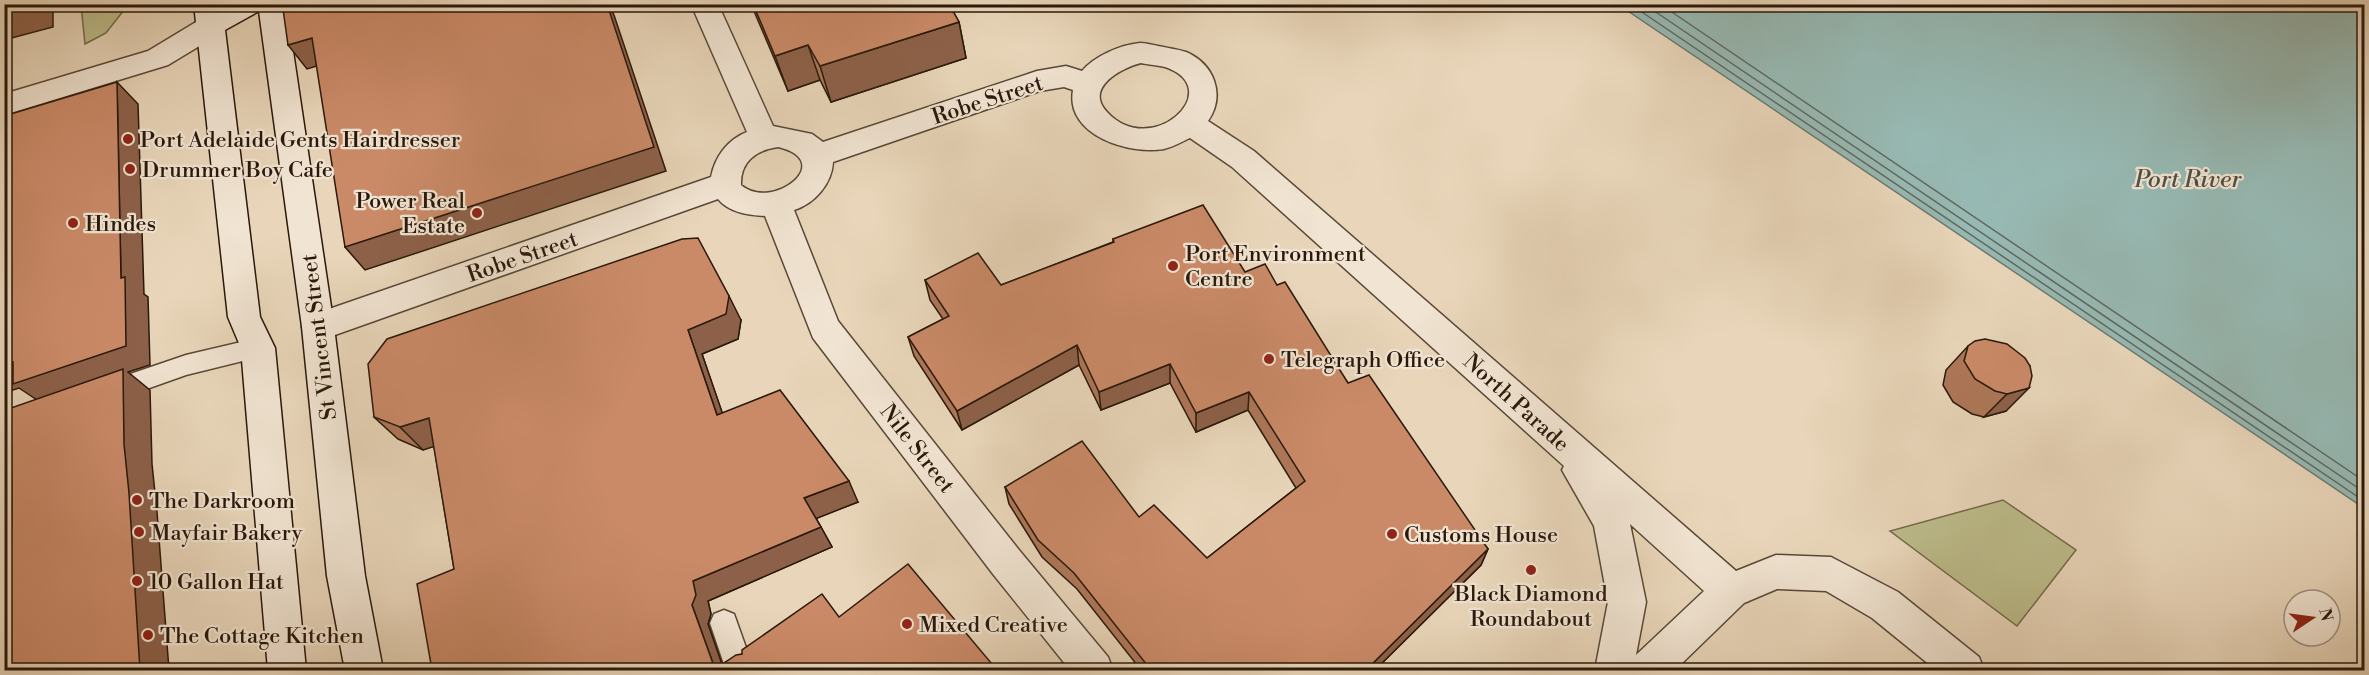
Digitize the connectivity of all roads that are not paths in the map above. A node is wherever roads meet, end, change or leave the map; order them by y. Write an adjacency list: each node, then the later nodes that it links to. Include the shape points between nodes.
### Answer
1 (232, 4): 4 (street)
2 (251, 4): 4 (street)
3 (704, 4): 9 (street)
4 (210, 15): 7 (street, via 159,58); 14 (street, via 244,318)
5 (283, 19): 13 (street, St Vincent Street)
6 (1088, 85): 8 (street, via 1086,99 1091,113 1116,134 1135,139 1155,138 1174,134); 8 (street, via 1108,63 1124,56 1141,53 1178,59 1193,69 1202,82 1205,97 1201,111); 10 (street, Robe Street, via 1066,76 1037,81)
7 (4, 105)
8 (1190, 124): 18 (street, North Parade, via 1243,159)
9 (764, 138): 10 (street, via 794,137 808,144); 11 (street, via 734,155 726,168)
10 (817, 156): 12 (street, via 819,167 813,184 799,196)
11 (726, 184): 12 (street, via 742,202); 13 (street, Robe Street)
12 (776, 205): 24 (street, Nile Street, via 825,328)
13 (318, 327): 22 (street, St Vincent Street, via 346,576)
14 (258, 348): 15 (lane, via 186,365); 21 (street)
15 (90, 398)
16 (58, 410): 17 (lane)
17 (4, 428)
18 (1566, 446): 19 (street, North Parade); 25 (street, via 1611,522 1627,602)
19 (1731, 591): 26 (street); 27 (street, via 1776,573 1831,574 1886,605)
20 (724, 623): 23 (lane)
21 (287, 670)
22 (364, 670)
23 (740, 670)
24 (1094, 670)
25 (1614, 670)
26 (1648, 670)
27 (1965, 670)

